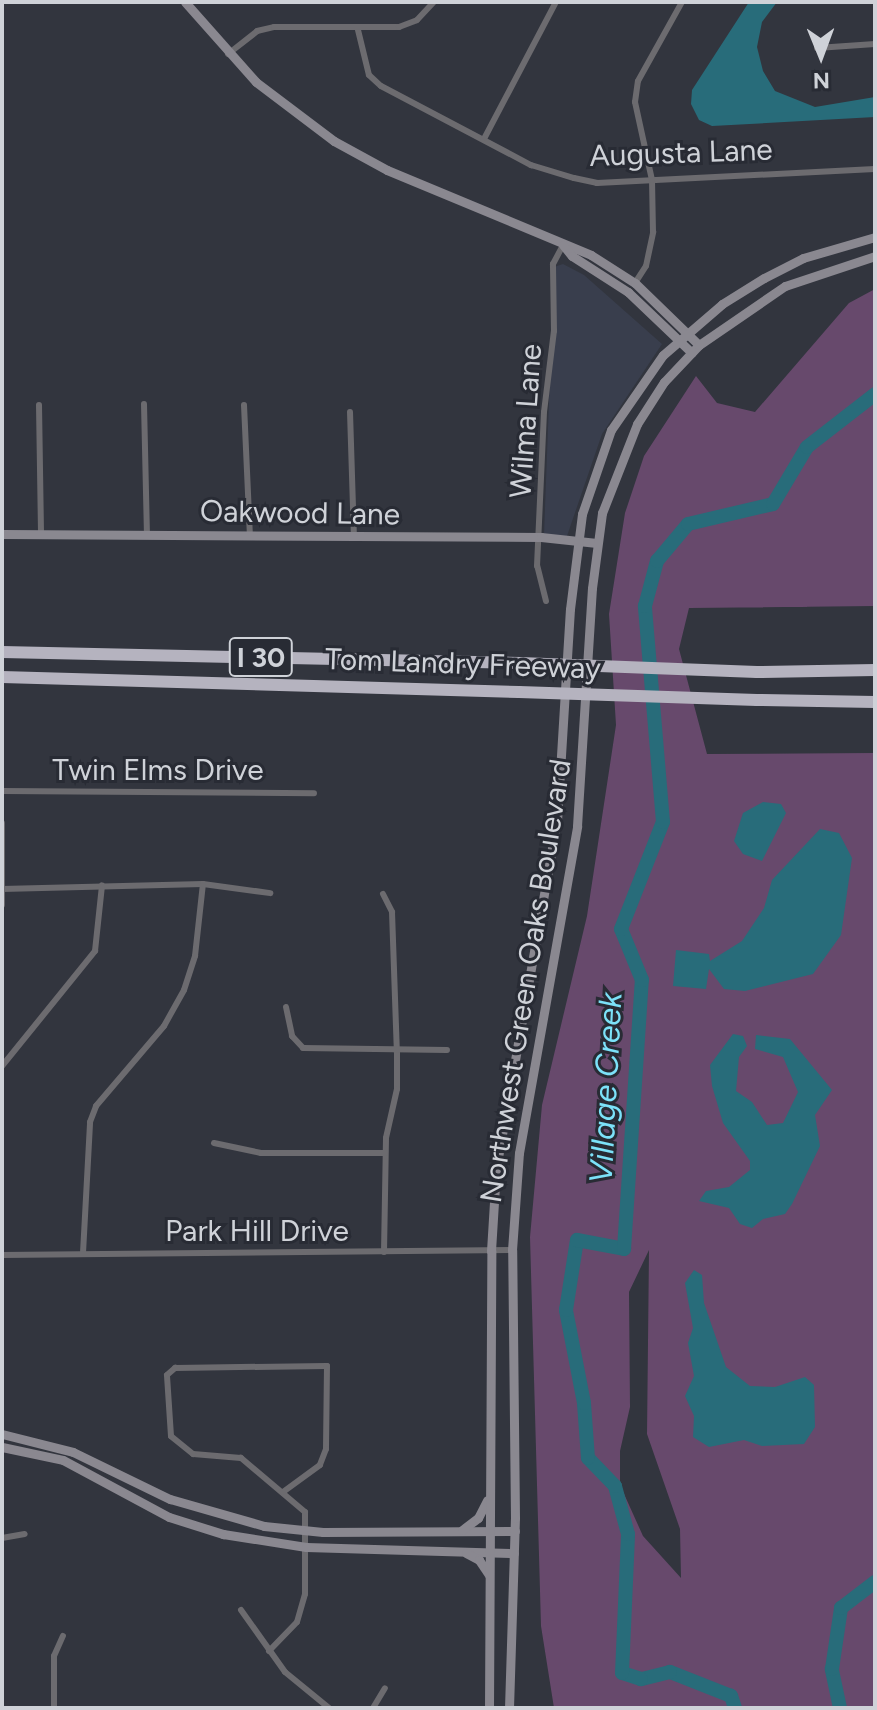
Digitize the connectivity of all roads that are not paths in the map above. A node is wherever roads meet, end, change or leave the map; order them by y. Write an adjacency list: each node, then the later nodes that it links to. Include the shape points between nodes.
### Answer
1 (185, 2): 8 (main road)
2 (434, 2): 5 (street, via 407,24)
3 (556, 2): 9 (street)
4 (682, 2): 11 (street, via 638,81 635,102)
5 (358, 30): 8 (street, via 274,27 257,31); 9 (street, Augusta Lane, via 369,75 381,86)
6 (875, 44): 7 (street)
7 (817, 48)
8 (228, 54): 13 (main road, via 292,112 334,141 387,170)
9 (485, 137): 11 (street, Augusta Lane, via 531,165 574,178 597,183)
10 (875, 169): 11 (street, Augusta Lane)
11 (652, 180): 15 (street, via 651,250)
12 (875, 237): 16 (main road, Northwest Green Oaks Boulevard, via 803,258 764,278)
13 (563, 245): 15 (main road, via 591,255); 16 (main road); 28 (street, Wilma Lane, via 553,264)
14 (875, 256): 17 (main road, Northwest Green Oaks Boulevard, via 785,286)
15 (635, 283): 16 (main road)
16 (684, 337): 17 (main road); 18 (main road); 29 (main road, Northwest Green Oaks Boulevard, via 611,430)
17 (699, 345): 18 (main road, Northwest Green Oaks Boulevard)
18 (692, 353): 30 (main road, Northwest Green Oaks Boulevard, via 664,382 637,424 602,513)
19 (144, 404): 24 (street)
20 (39, 405): 26 (street)
21 (244, 405): 25 (street)
22 (350, 412): 27 (street)
23 (2, 534): 26 (main road, Oakwood Lane)
24 (147, 535): 25 (main road, Oakwood Lane); 26 (main road, Oakwood Lane)
25 (250, 535): 27 (main road, Oakwood Lane)
26 (41, 536)
27 (354, 537): 28 (main road, Oakwood Lane)
28 (541, 537): 29 (main road, Oakwood Lane); 31 (street, Wilma Lane, via 537,566)
29 (576, 539): 30 (main road, Oakwood Lane); 52 (main road, Northwest Green Oaks Boulevard, via 557,821 505,1103)
30 (597, 543): 51 (main road, Northwest Green Oaks Boulevard, via 577,826 529,1075)
31 (546, 601)
32 (2, 652): 33 (highway, Tom Landry Freeway / I 30, bridge, via 757,672)
33 (875, 670)
34 (2, 677): 35 (highway, Tom Landry Freeway / I 30, bridge)
35 (875, 702)
36 (2, 791): 37 (street, Twin Elms Drive)
37 (314, 793)
38 (2, 823): 41 (street)
39 (203, 884): 40 (street); 42 (street); 54 (street, via 195,956 184,990 164,1026 96,1106 90,1122)
40 (102, 885): 41 (street); 48 (street, via 95,951)
41 (4, 889): 44 (street)
42 (270, 893)
43 (383, 894): 47 (street, via 392,912)
44 (2, 905)
45 (286, 1007): 47 (street, via 292,1036 303,1048)
46 (447, 1050): 47 (street)
47 (397, 1053): 50 (street)
48 (2, 1066)
49 (214, 1143): 50 (street, via 261,1153)
50 (385, 1153): 53 (street)
51 (512, 1250): 52 (street, Park Hill Drive); 62 (main road, Northwest Green Oaks Boulevard)
52 (491, 1251): 53 (street, Park Hill Drive); 58 (main road, Northwest Green Oaks Boulevard)
53 (384, 1252): 54 (street, Park Hill Drive)
54 (83, 1253): 55 (street, Park Hill Drive)
55 (2, 1255)
56 (2, 1434): 63 (main road, via 73,1452 218,1516)
57 (2, 1447): 66 (main road, via 63,1460 169,1517 223,1534)
58 (490, 1489): 60 (main road, via 478,1518); 61 (main road, Northwest Green Oaks Boulevard)
59 (283, 1492): 59 (street, via 320,1465 326,1449 327,1366 175,1368 167,1375 171,1436 193,1454 241,1458); 63 (street, via 305,1512)
60 (461, 1531): 61 (main road); 63 (main road)
61 (490, 1531): 62 (main road); 68 (main road, Northwest Green Oaks Boulevard)
62 (515, 1531): 69 (main road, Northwest Green Oaks Boulevard)
63 (305, 1532): 66 (street)
64 (25, 1534): 65 (street)
65 (2, 1538)
66 (306, 1547): 67 (main road); 73 (street, via 305,1594 297,1622)
67 (459, 1550): 68 (main road); 70 (main road, via 479,1560)
68 (490, 1551): 69 (main road); 70 (main road, Northwest Green Oaks Boulevard)
69 (514, 1553): 79 (main road, Northwest Green Oaks Boulevard)
70 (491, 1579): 78 (main road, Northwest Green Oaks Boulevard)
71 (241, 1610): 73 (street)
72 (63, 1636): 75 (street, via 54,1656)
73 (269, 1651): 76 (street, via 298,1685)
74 (385, 1688): 77 (street)
75 (54, 1708)
76 (329, 1708)
77 (373, 1708)
78 (489, 1708)
79 (509, 1708)

